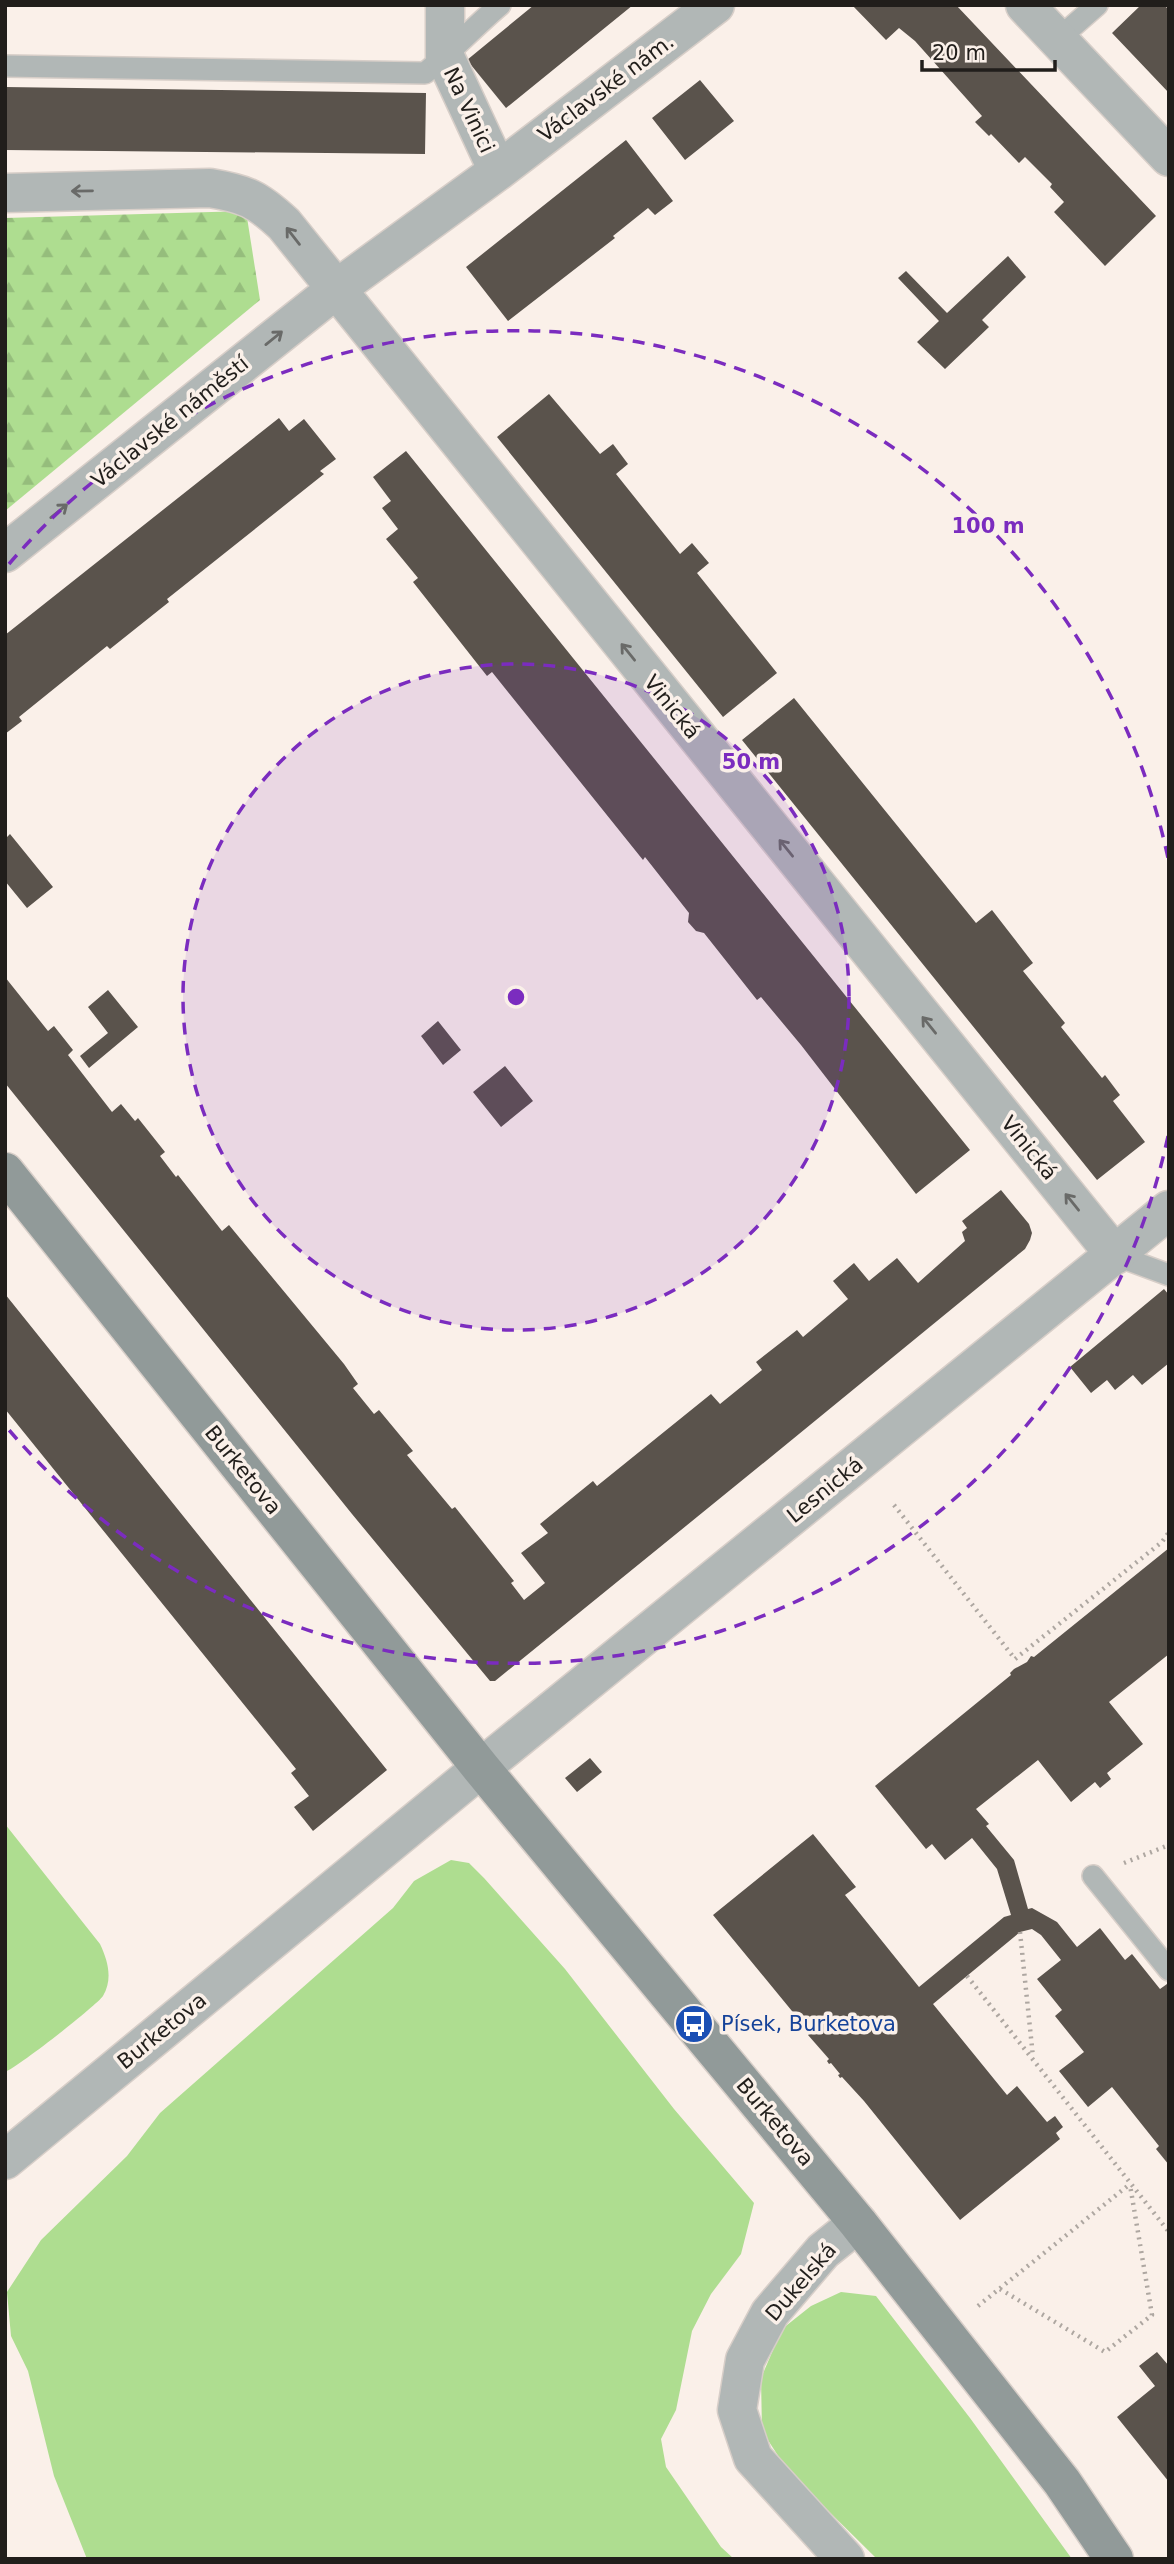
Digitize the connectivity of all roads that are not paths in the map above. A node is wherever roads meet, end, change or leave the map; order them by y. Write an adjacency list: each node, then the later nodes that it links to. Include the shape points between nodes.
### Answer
1 (445, 5): 7 (street, Na Vinici)
2 (500, 5): 7 (lane)
3 (715, 5): 10 (street, Václavské nám.)
4 (1025, 5): 6 (street)
5 (1097, 5): 6 (lane)
6 (1057, 40): 9 (street)
7 (445, 57): 8 (lane, via 425,73 412,74); 10 (street, Na Vinici)
8 (5, 66)
9 (1169, 158)
10 (498, 171): 12 (street, Václavské náměstí)
11 (5, 193): 12 (street, one-way to 11, via 284,224 264,205 241,193 210,188)
12 (335, 290): 13 (street, Václavské náměstí, one-way to 12); 16 (street, Vinická, one-way to 12)
13 (5, 554)
14 (5, 1172): 18 (main road, Burketova)
15 (1169, 1210): 16 (street, Lesnická)
16 (1115, 1255): 17 (lane); 18 (street, Lesnická)
17 (1169, 1275)
18 (481, 1768): 21 (street, Burketova); 22 (main road, Burketova)
19 (1093, 1876): 20 (lane)
20 (1169, 1969)
21 (5, 2160)
22 (858, 2223): 23 (street, Dukelská, via 823,2251 770,2313 745,2360 737,2410 753,2458); 24 (main road, Burketova, via 1062,2482)
23 (845, 2559)
24 (1114, 2559)

